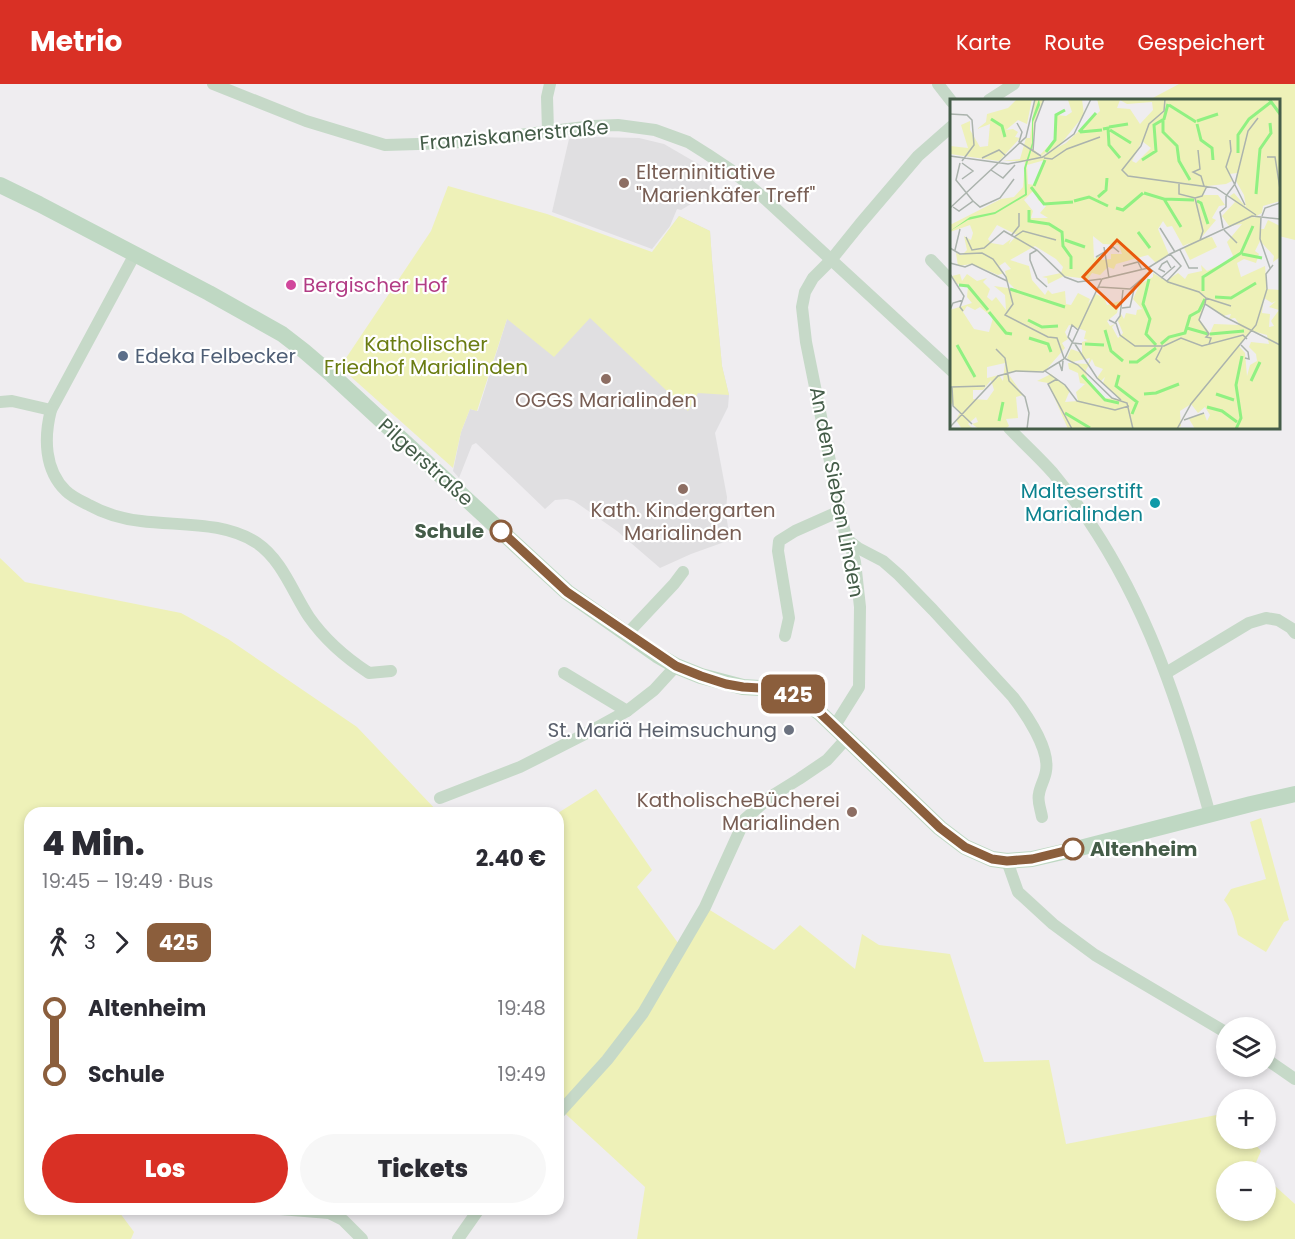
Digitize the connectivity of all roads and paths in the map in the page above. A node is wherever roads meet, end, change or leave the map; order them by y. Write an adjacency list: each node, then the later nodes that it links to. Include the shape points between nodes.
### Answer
1 (213, 84): 8 (street, Franziskanerstraße, via 306,121 385,145 451,143)
2 (550, 84): 8 (street)
3 (938, 84): 6 (street)
4 (1014, 84): 5 (street)
5 (991, 99)
6 (950, 101)
7 (950, 127): 11 (street, An den Sieben Linden, via 918,156)
8 (548, 130): 11 (street, Franziskanerstraße, via 618,125 655,130 688,142 731,170)
9 (0, 185): 10 (main road, Pilgerstraße)
10 (135, 254): 16 (street); 22 (main road, Pilgerstraße, via 282,334 567,592)
11 (831, 260): 14 (street, Franziskanerstraße); 18 (street, An den Sieben Linden, via 813,278 802,307)
12 (931, 261): 13 (street)
13 (950, 281)
14 (950, 370)
15 (0, 402): 16 (street)
16 (51, 410): 25 (street, via 46,450 57,482 67,492 118,517 211,528 258,543 279,565 310,618 334,647 369,673)
17 (1010, 429): 27 (street, via 1052,472 1109,553 1134,597)
18 (840, 511): 19 (street, An den Sieben Linden); 23 (street, via 779,541 789,618)
19 (849, 541): 29 (street, An den Sieben Linden, via 860,607 859,687); 33 (street, via 899,575 1023,710 1045,755 1047,769 1038,796)
20 (683, 572): 22 (street)
21 (1295, 633): 27 (street, via 1278,620 1266,618 1249,623)
22 (627, 634): 24 (main road, Pilgerstraße)
23 (785, 636)
24 (676, 666): 28 (street); 29 (main road, Pilgerstraße, via 726,684 792,694)
25 (391, 671)
26 (564, 673): 28 (street)
27 (1166, 673): 32 (street)
28 (627, 711): 31 (street, via 520,767)
29 (840, 733): 34 (main road, Pilgerstraße, via 955,840 977,853); 38 (street, An den Sieben Linden, via 827,760 770,797 745,819 705,907 643,1013)
30 (1295, 794): 32 (main road, Pilgerstraße)
31 (440, 798)
32 (1210, 815): 34 (main road, Pilgerstraße, via 1032,859)
33 (1042, 817)
34 (1007, 861): 35 (street, via 1018,892 1053,924 1095,956)
35 (1216, 1027)
36 (1276, 1066): 37 (street)
37 (1295, 1079)
38 (564, 1107)
39 (331, 1215): 41 (street, via 343,1220)
40 (475, 1215): 42 (street)
41 (362, 1239)
42 (458, 1239)

